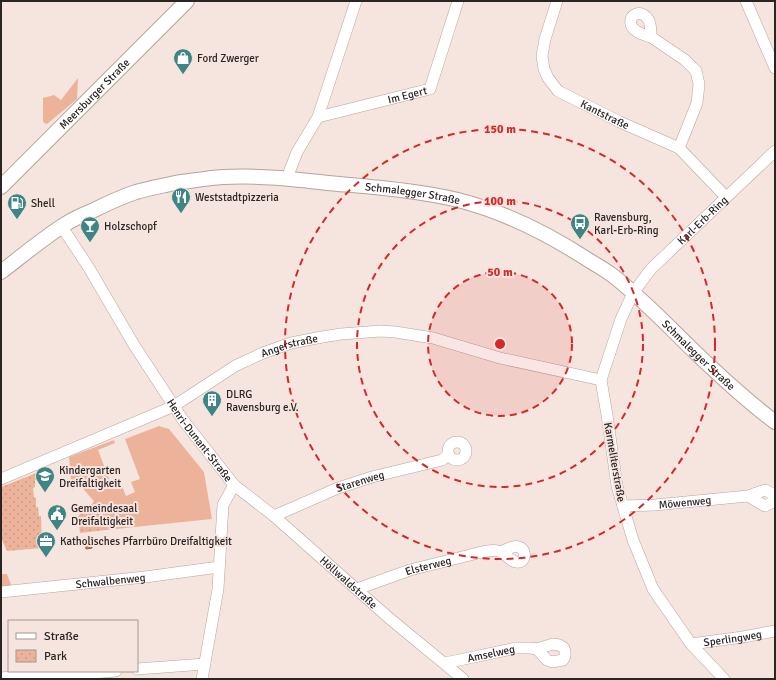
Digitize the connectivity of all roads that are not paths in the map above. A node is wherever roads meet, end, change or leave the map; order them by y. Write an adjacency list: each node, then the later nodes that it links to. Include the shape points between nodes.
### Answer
1 (187, 1): 12 (street, Meersburger Straße)
2 (356, 1): 8 (street)
3 (458, 1): 8 (street, Im Egert, via 430,89)
4 (557, 1): 9 (street, Kantstraße, via 542,56 548,78 558,91)
5 (746, 1): 7 (street)
6 (652, 36): 9 (street, via 696,71 699,84 697,103)
7 (775, 68)
8 (318, 117): 11 (street, via 297,152)
9 (679, 148): 13 (street, Kantstraße)
10 (775, 151): 13 (street, Karl-Erb-Ring)
11 (287, 178): 14 (street, Schmalegger Straße, via 222,177 161,186 114,200); 16 (street, Schmalegger Straße, via 422,193 478,206 529,227 576,252)
12 (1, 187)
13 (726, 197): 16 (street, Karl-Erb-Ring, via 651,269)
14 (62, 227): 15 (street, Schmalegger Straße); 18 (street, Henri-Dunant-Straße)
15 (1, 272)
16 (633, 293): 17 (street, Karmeliterstraße, via 620,319); 19 (street, Schmalegger Straße, via 696,353)
17 (601, 380): 18 (street, Angerstraße, via 500,358 433,338 381,330 291,343 263,353 235,366); 24 (street, Karmeliterstraße)
18 (174, 406): 21 (street, Angerstraße); 22 (street, Henri-Dunant-Straße)
19 (775, 422)
20 (448, 455): 25 (street, Starenweg, via 442,460 338,488)
21 (1, 479)
22 (234, 485): 25 (street, Höllwaldstraße); 27 (street, Henri-Dunant-Straße, via 223,505)
23 (748, 496): 24 (street, Möwenweg)
24 (622, 506): 31 (street, Karmeliterstraße, via 653,589)
25 (274, 516): 28 (street, Höllwaldstraße)
26 (501, 552): 28 (street, Elsterweg, via 482,552 410,570)
27 (219, 567): 29 (street, Schwalbenweg); 34 (street, Henri-Dunant-Straße, via 218,589)
28 (357, 589): 33 (street, Höllwaldstraße)
29 (1, 592)
30 (775, 631): 31 (street, Sperlingweg)
31 (691, 644): 40 (street, Karmeliterstraße)
32 (537, 649): 33 (street, Amselweg, via 516,648)
33 (445, 663): 39 (street, Höllwaldstraße)
34 (205, 664): 35 (street); 38 (street, Henri-Dunant-Straße)
35 (138, 670)
36 (104, 672): 37 (street)
37 (1, 678)
38 (202, 679)
39 (463, 679)
40 (724, 679)

